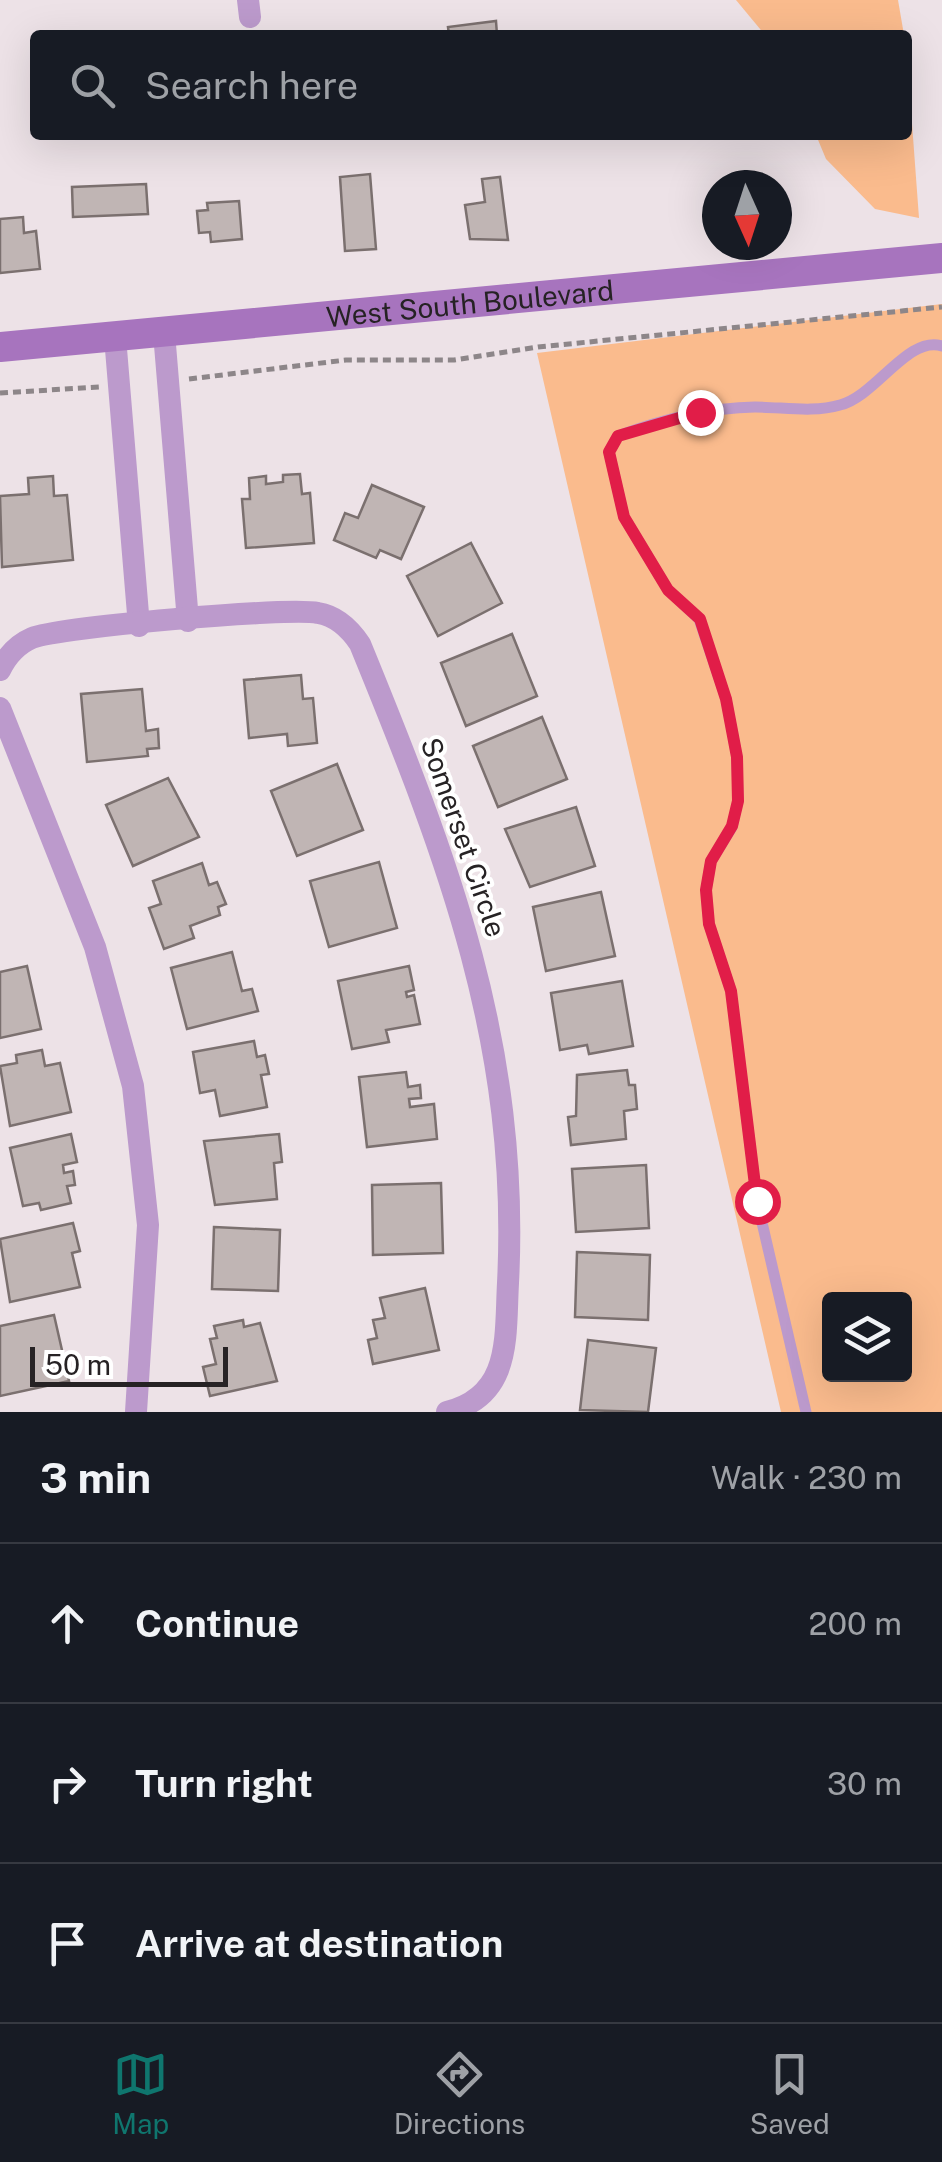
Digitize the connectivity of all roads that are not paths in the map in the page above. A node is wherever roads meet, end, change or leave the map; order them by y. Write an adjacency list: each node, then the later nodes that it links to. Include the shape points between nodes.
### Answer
1 (942, 258): 2 (main road, West South Boulevard)
2 (164, 333): 3 (main road, West South Boulevard); 6 (street)
3 (114, 337): 5 (main road, West South Boulevard); 7 (street)
4 (942, 346): 12 (lane, via 923,344 901,358 858,400 826,409 700,412 618,436 609,452 624,517 668,590 700,619 726,699 738,801 711,861 709,924 731,991 757,1201)
5 (0, 348)
6 (188, 620): 7 (street, Somerset Circle); 11 (street, Somerset Circle, via 314,612 344,625 360,644 450,870 490,1028 509,1244 499,1375 477,1401)
7 (139, 626): 8 (street, Somerset Circle, via 50,633)
8 (2, 660)
9 (0, 708): 10 (street, via 105,977 133,1086 148,1225)
10 (136, 1412)
11 (447, 1412)
12 (806, 1412)

